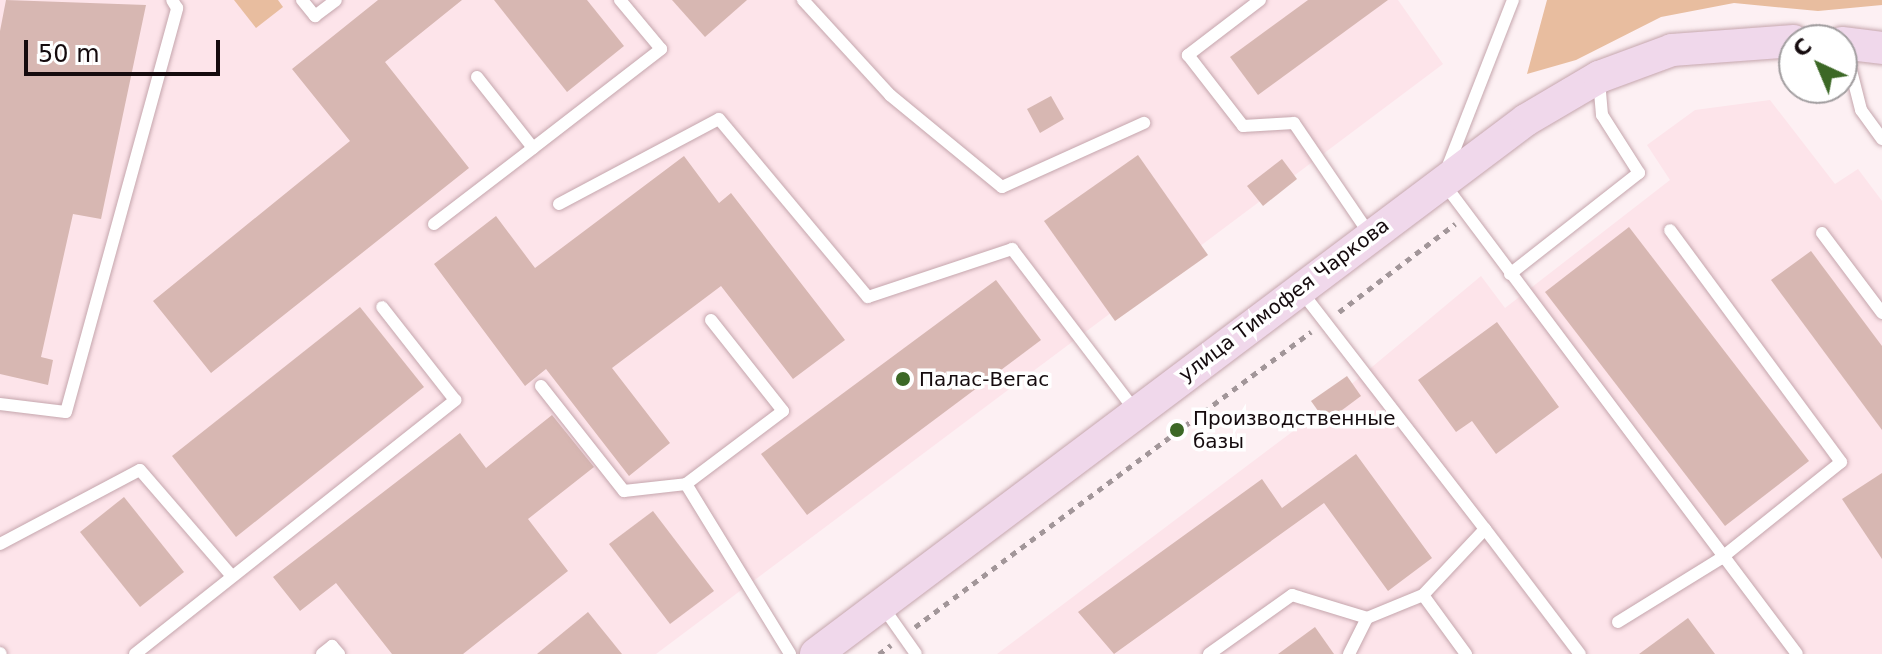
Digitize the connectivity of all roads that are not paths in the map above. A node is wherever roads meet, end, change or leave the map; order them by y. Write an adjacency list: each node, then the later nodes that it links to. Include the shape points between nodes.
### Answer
1 (172, 0): 29 (lane, via 177,8 66,412)
2 (302, 0): 3 (lane, via 315,16)
3 (336, 0)
4 (620, 0): 16 (lane, via 661,49)
5 (803, 0): 14 (lane, via 890,95 1002,187)
6 (1260, 0): 22 (lane, via 1188,55 1243,126 1294,123)
7 (1513, 0): 17 (lane)
8 (1778, 42): 12 (main road, улица Тимофея Чаркова, via 1672,50)
9 (1858, 46): 10 (main road)
10 (1882, 48)
11 (477, 77): 16 (lane)
12 (1599, 77): 17 (main road, улица Тимофея Чаркова); 23 (lane, via 1602,115 1639,173)
13 (1858, 99): 15 (lane)
14 (1144, 123)
15 (1882, 139)
16 (533, 148): 19 (lane)
17 (1442, 181): 22 (main road, улица Тимофея Чаркова); 23 (lane)
18 (559, 204): 30 (lane, via 719,119 868,297 1012,249)
19 (434, 224)
20 (1670, 230): 34 (lane, via 1841,462)
21 (1822, 233): 26 (lane)
22 (1370, 235): 24 (main road, улица Тимофея Чаркова)
23 (1510, 274): 34 (lane)
24 (1299, 289): 30 (main road, улица Тимофея Чаркова); 32 (lane)
25 (382, 307): 35 (lane, via 455,400)
26 (1882, 313)
27 (711, 320): 31 (lane, via 783,411)
28 (541, 386): 31 (lane, via 624,491)
29 (0, 404)
30 (1136, 412): 37 (main road, улица Тимофея Чаркова)
31 (686, 484): 43 (lane)
32 (1485, 529): 36 (lane); 49 (lane)
33 (0, 544): 35 (lane, via 140,470)
34 (1720, 559): 39 (lane); 50 (lane)
35 (231, 575): 40 (lane)
36 (1423, 595): 38 (lane); 48 (lane)
37 (881, 605): 44 (main road, улица Тимофея Чаркова); 45 (lane)
38 (1367, 618): 46 (lane, via 1292,595); 47 (lane)
39 (1618, 622)
40 (135, 654)
41 (322, 654): 42 (lane, via 332,646)
42 (339, 654)
43 (790, 654)
44 (816, 654)
45 (916, 654)
46 (1209, 654)
47 (1349, 654)
48 (1466, 654)
49 (1580, 654)
50 (1797, 654)

